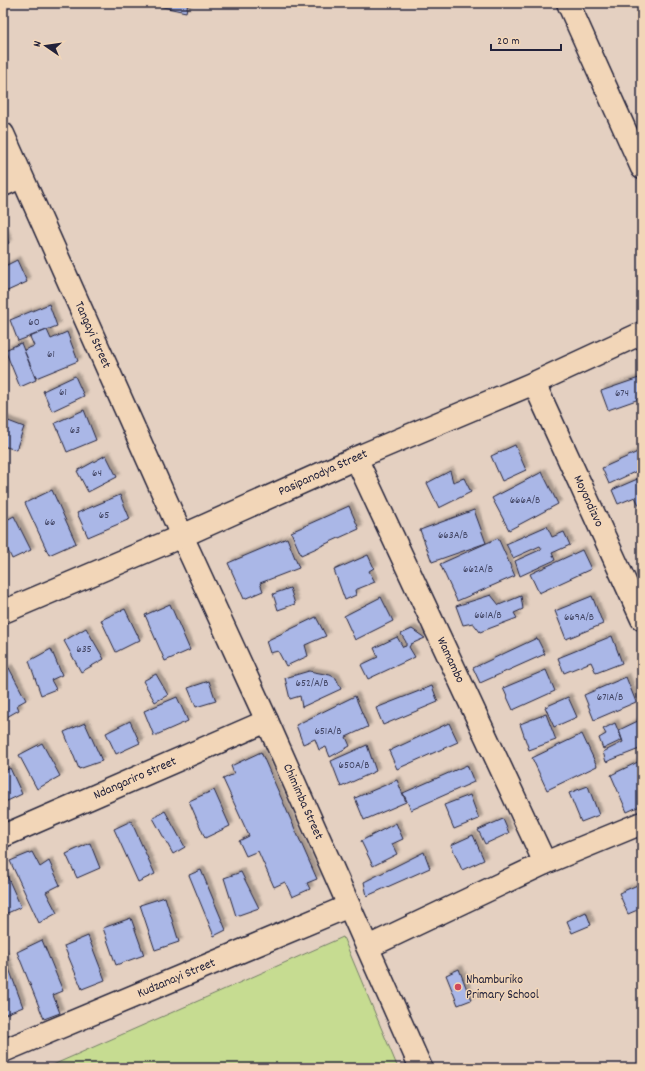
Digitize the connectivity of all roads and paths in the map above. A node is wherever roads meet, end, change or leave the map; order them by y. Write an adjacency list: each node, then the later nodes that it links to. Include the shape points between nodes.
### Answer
1 (568, 3): 3 (street)
2 (3, 134): 4 (street, Tangayi Street)
3 (642, 168)
4 (12, 181): 8 (street, Tangayi Street)
5 (642, 333): 6 (street, Pasipanodya Street)
6 (534, 383): 7 (street, Pasipanodya Street); 10 (street, Moyondizvo)
7 (356, 458): 8 (street, Pasipanodya Street); 14 (street, Wamambo)
8 (182, 536): 9 (street, Pasipanodya Street); 11 (street, Chimimba Street)
9 (3, 612)
10 (642, 619)
11 (267, 721): 13 (street, Ndangariro street); 15 (street, Chimimba Street)
12 (642, 823): 14 (street)
13 (3, 836)
14 (545, 863): 16 (street)
15 (349, 906): 16 (street, Chimimba Street); 17 (street, Kudzanayi Street)
16 (368, 947): 18 (street, Chimimba Street)
17 (3, 1051)
18 (421, 1068)

